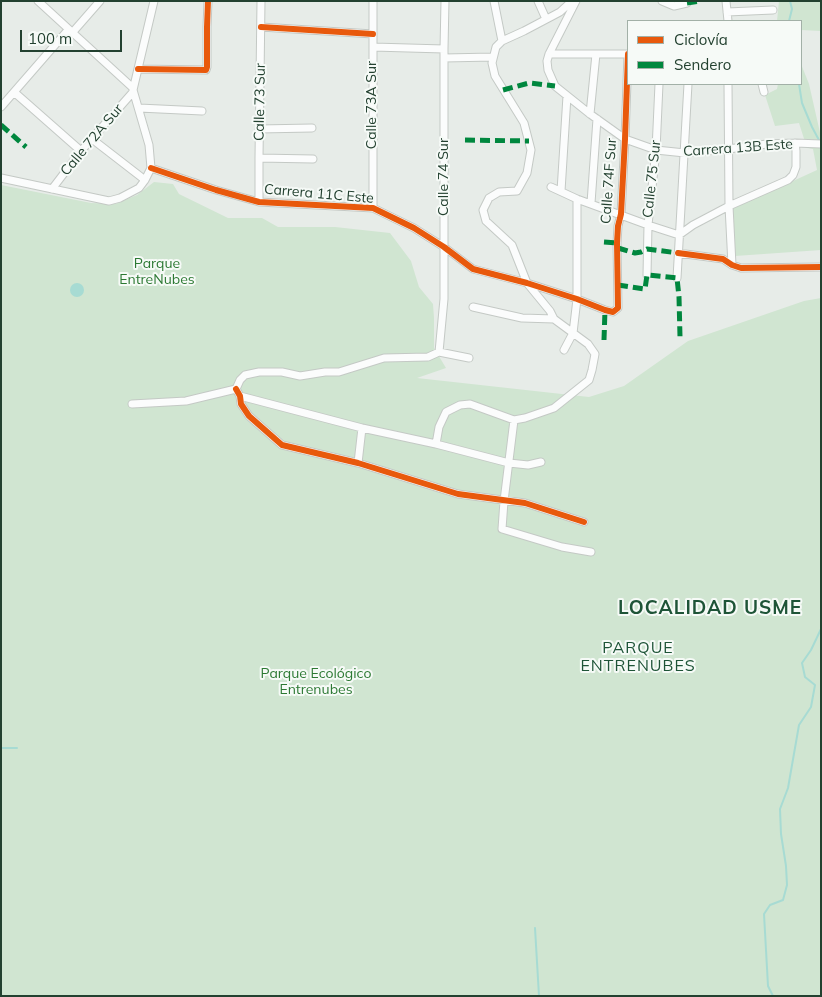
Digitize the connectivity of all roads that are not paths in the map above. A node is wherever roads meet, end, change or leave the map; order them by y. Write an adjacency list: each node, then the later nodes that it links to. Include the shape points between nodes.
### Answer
1 (38, 1): 19 (street)
2 (100, 1): 19 (street)
3 (154, 1): 29 (street, Calle 72A Sur)
4 (208, 1): 29 (street, via 207,67 204,71)
5 (261, 1): 18 (street, Calle 73 Sur)
6 (373, 1): 20 (street, Calle 73A Sur)
7 (445, 1): 23 (street, Calle 74 Sur)
8 (494, 1): 21 (street)
9 (538, 1): 16 (street)
10 (574, 1): 16 (street); 24 (street)
11 (662, 1): 13 (street, via 674,6)
12 (726, 1): 15 (street)
13 (687, 2)
14 (773, 10): 15 (street)
15 (727, 12): 17 (street)
16 (546, 19): 21 (street)
17 (728, 20)
18 (261, 27): 20 (street); 45 (street, Calle 73 Sur)
19 (70, 32): 35 (street); 36 (street)
20 (373, 34): 22 (street, Calle 73A Sur)
21 (502, 40): 27 (street)
22 (373, 47): 23 (street); 66 (street, Calle 73A Sur)
23 (444, 49): 28 (street, Calle 74 Sur)
24 (549, 54): 25 (street); 38 (street, Carrera 13B Este, via 548,70 555,86)
25 (596, 54): 26 (street); 42 (street)
26 (627, 54)
27 (493, 57): 28 (street); 76 (street, via 495,76 524,123 532,150 527,173 517,190 499,192 489,198 483,210 486,220 512,245)
28 (444, 58): 70 (street, Calle 74 Sur)
29 (138, 69): 35 (street, Calle 72A Sur)
30 (627, 83): 47 (street, Calle 74F Sur)
31 (659, 85): 50 (street, Calle 75 Sur)
32 (688, 85): 53 (street)
33 (728, 85): 51 (street)
34 (762, 85): 37 (street)
35 (133, 90): 40 (street); 46 (street, Calle 72A Sur)
36 (14, 92): 39 (street); 52 (street)
37 (764, 92)
38 (568, 96): 42 (street, Carrera 13B Este); 61 (street)
39 (1, 107)
40 (139, 108): 41 (street); 56 (street)
41 (202, 111)
42 (590, 114): 43 (street, Carrera 13B Este)
43 (597, 119): 47 (street, Carrera 13B Este); 64 (street)
44 (312, 128): 45 (street)
45 (259, 129): 54 (street, Calle 73 Sur)
46 (92, 139): 52 (street, Calle 72A Sur); 58 (street)
47 (625, 140): 50 (street, Carrera 13B Este); 67 (street, Calle 74F Sur)
48 (795, 143): 49 (street, Carrera 13B Este); 51 (street, Carrera 13B Este); 65 (street, via 796,167 788,180)
49 (821, 144)
50 (656, 150): 53 (street, Carrera 13B Este); 68 (street, Calle 75 Sur)
51 (728, 150): 53 (street, Carrera 13B Este); 65 (street)
52 (81, 151): 60 (street, Calle 72A Sur)
53 (684, 153): 69 (street)
54 (259, 158): 55 (street); 63 (street, Calle 73 Sur)
55 (313, 159)
56 (152, 168): 58 (street); 63 (street, Carrera 11C Este)
57 (1, 178): 60 (street)
58 (146, 180): 60 (street, via 120,198 109,200)
59 (551, 187): 61 (street)
60 (52, 189)
61 (562, 191): 62 (street)
62 (577, 199): 64 (street); 77 (street)
63 (259, 202): 66 (street, Carrera 11C Este)
64 (591, 203): 67 (street)
65 (729, 206): 69 (street); 72 (street)
66 (373, 208): 70 (street, Carrera 11C Este)
67 (620, 214): 68 (street); 79 (street, Calle 74F Sur)
68 (648, 225): 69 (street); 74 (street, Calle 75 Sur)
69 (679, 235): 71 (street)
70 (444, 247): 76 (street, Carrera 11C Este, via 473,269); 83 (street, Calle 74 Sur, via 444,299)
71 (678, 253): 72 (street, via 723,259); 75 (street)
72 (732, 265): 73 (street, via 742,268)
73 (821, 267)
74 (647, 275)
75 (677, 278)
76 (527, 283): 77 (street, Carrera 11C Este); 80 (street)
77 (577, 298): 79 (street, Carrera 11C Este, via 605,310); 81 (street)
78 (473, 307): 80 (street, via 522,318)
79 (616, 310)
80 (554, 319): 81 (street)
81 (573, 333): 82 (street); 87 (street, via 595,354 588,380 554,408)
82 (564, 350)
83 (438, 352): 84 (street); 85 (street, via 428,357 384,358 339,372 300,376 259,372 240,380)
84 (469, 358)
85 (238, 392): 86 (street, via 186,401); 88 (street); 91 (street, via 249,416 282,445)
86 (132, 404)
87 (514, 420): 89 (street, via 470,404 460,405 446,412); 92 (street)
88 (362, 428): 89 (street); 91 (street)
89 (436, 444): 92 (street)
90 (541, 462): 92 (street, via 528,465)
91 (358, 463): 93 (street, via 458,494)
92 (509, 463): 93 (street)
93 (504, 500): 94 (street, via 525,503); 95 (street, via 502,528 562,547)
94 (584, 522)
95 (591, 552)

